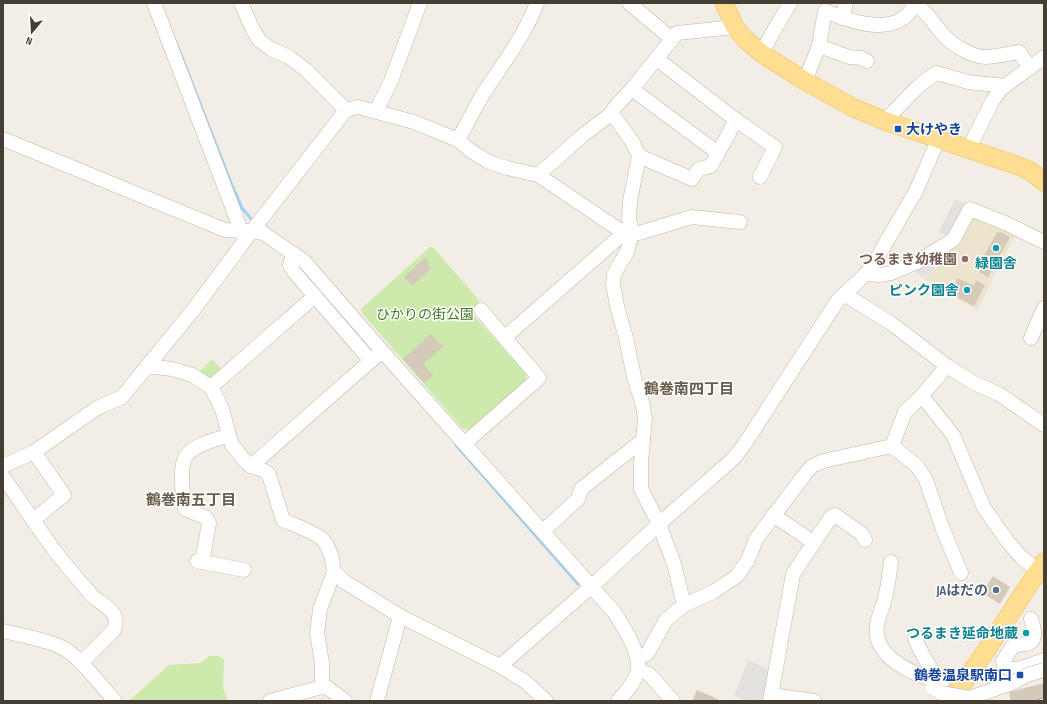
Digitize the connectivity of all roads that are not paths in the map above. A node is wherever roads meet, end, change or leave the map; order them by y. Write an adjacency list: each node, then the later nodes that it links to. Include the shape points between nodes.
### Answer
1 (154, 3): 37 (street, via 238,222)
2 (242, 3): 22 (street, via 259,40 306,70)
3 (420, 3): 23 (street, via 391,81)
4 (537, 3): 29 (street, via 521,38 484,92)
5 (629, 3): 12 (street)
6 (724, 3): 11 (main road)
7 (790, 3): 14 (street)
8 (846, 3): 10 (street)
9 (917, 5): 10 (street, via 903,19 886,24 860,24); 18 (street, via 924,10 943,36 972,54 984,57 1019,52)
10 (842, 18): 13 (street, via 825,11)
11 (735, 27): 12 (street, via 677,33); 14 (main road)
12 (672, 39): 16 (street)
13 (819, 46): 17 (street); 19 (street)
14 (761, 53): 19 (main road)
15 (1044, 57): 18 (street)
16 (656, 59): 21 (street); 25 (street)
17 (867, 61)
18 (1030, 68): 20 (street)
19 (805, 81): 26 (main road, via 854,108)
20 (1004, 86): 26 (street, via 968,82 937,73); 30 (street, via 993,100)
21 (632, 89): 24 (street); 31 (street)
22 (346, 110): 23 (street, via 358,107); 37 (street)
23 (376, 111): 29 (street, via 414,122)
24 (611, 114): 32 (street, via 633,143); 33 (street)
25 (736, 120): 31 (street); 34 (street, via 775,147)
26 (885, 120): 27 (main road)
27 (938, 138): 30 (main road); 41 (street, via 916,191)
28 (3, 139): 37 (street, via 225,230)
29 (458, 140): 33 (street, via 489,162)
30 (969, 148): 35 (main road, via 1030,171)
31 (718, 153): 32 (street, via 711,166 699,169 692,179)
32 (639, 156): 38 (street, via 630,201)
33 (538, 175): 38 (street)
34 (760, 178)
35 (1044, 182)
36 (740, 222): 38 (street, via 692,217 639,233)
37 (245, 231): 40 (street, via 263,233); 50 (street, via 194,308)
38 (628, 233): 46 (street); 56 (street, via 627,252 618,265 613,284 642,402 645,418)
39 (1044, 242): 41 (street, via 970,209 953,240 917,262 890,273)
40 (293, 254): 43 (street, via 290,265); 48 (street, via 304,261)
41 (866, 274): 42 (street)
42 (844, 294): 51 (street, via 892,324); 65 (street, via 733,459)
43 (315, 296): 49 (street); 52 (street)
44 (1044, 308): 47 (street)
45 (481, 310): 46 (street)
46 (504, 338): 57 (street, via 539,378)
47 (1031, 338)
48 (382, 351): 49 (street); 57 (street)
49 (371, 361): 61 (street)
50 (147, 366): 52 (street, via 172,368 192,375); 59 (street, via 122,397 97,408)
51 (947, 366): 53 (street); 54 (street, via 999,394)
52 (211, 388): 55 (street, via 222,409)
53 (922, 396): 58 (street, via 905,412); 70 (street, via 953,435 984,508 1021,557)
54 (1044, 425)
55 (228, 435): 61 (street, via 232,445); 71 (street, via 201,446 186,456 182,486 185,509 205,517 209,522 200,562)
56 (643, 440): 65 (street, via 640,463 641,489); 66 (street, via 581,489 578,499)
57 (465, 443): 66 (street)
58 (892, 446): 63 (street, via 823,461 812,466); 73 (street, via 917,466 926,480)
59 (34, 452): 60 (street); 64 (street, via 64,495)
60 (3, 466)
61 (251, 466): 72 (street, via 265,471 269,476 283,520 322,539 333,560)
62 (3, 477): 64 (street)
63 (773, 516): 68 (street); 75 (street, via 756,539 748,560 737,576 713,592)
64 (33, 520): 82 (street, via 92,595 114,613 114,630)
65 (659, 524): 74 (street); 75 (street, via 674,564)
66 (543, 531): 74 (street)
67 (865, 540): 68 (street, via 862,534 835,515 830,517)
68 (813, 542): 89 (street, via 793,574)
69 (891, 562): 86 (street, via 877,634 892,660)
70 (1041, 566): 76 (main road)
71 (244, 570)
72 (334, 572): 77 (street, via 345,582); 87 (street, via 320,609 318,627)
73 (961, 573)
74 (592, 586): 83 (street, via 625,630); 84 (street)
75 (684, 605): 83 (street, via 666,620 647,654)
76 (1015, 608): 80 (street, via 1042,630); 88 (main road)
77 (400, 616): 84 (street); 93 (street)
78 (3, 631): 82 (street, via 64,648)
79 (915, 638): 86 (street)
80 (1040, 640): 81 (street, via 1013,646 1003,664 1012,670)
81 (1044, 660)
82 (81, 663): 90 (street)
83 (637, 664): 95 (street, via 634,681); 96 (street)
84 (500, 666): 94 (street, via 526,682)
85 (1044, 670): 86 (street, bridge, via 978,692 969,698 941,693)
86 (936, 685): 88 (street)
87 (322, 686): 91 (street); 92 (street)
88 (954, 695)
89 (771, 698): 97 (street)
90 (114, 701)
91 (270, 701)
92 (345, 701)
93 (377, 701)
94 (546, 701)
95 (618, 701)
96 (673, 701)
97 (814, 701)

